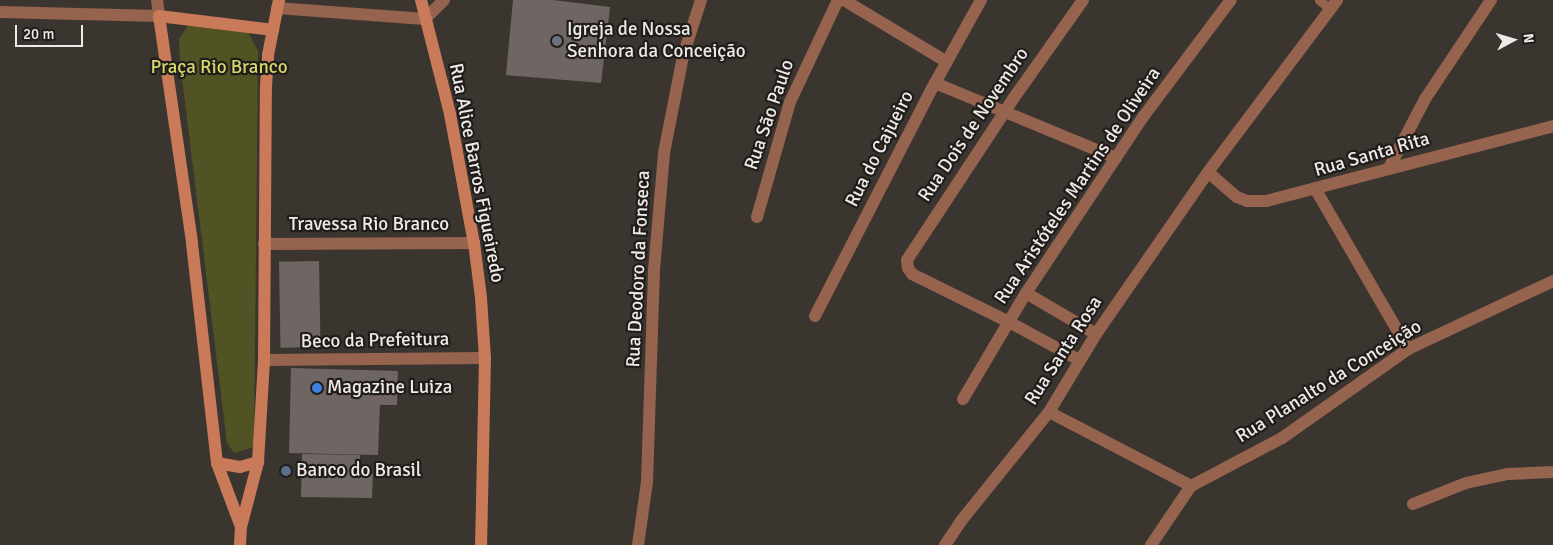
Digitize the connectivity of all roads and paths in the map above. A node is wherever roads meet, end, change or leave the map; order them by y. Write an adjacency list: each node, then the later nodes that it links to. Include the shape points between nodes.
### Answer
1 (157, 0): 15 (street)
2 (421, 0): 16 (street, Rua Alice Barros Figueiredo)
3 (444, 0): 16 (street)
4 (701, 0): 48 (street, Rua Deodoro da Fonseca, via 683,56 664,153 654,270 647,482)
5 (838, 0): 26 (street, Rua São Paulo, via 790,102)
6 (844, 0): 18 (street)
7 (981, 0): 18 (street, Rua do Cajueiro)
8 (1083, 0): 20 (street, Rua Dois de Novembro)
9 (1231, 0): 22 (street, Rua Aristóteles Martins de Oliveira)
10 (1318, 0): 13 (lane)
11 (1491, 0): 23 (street, via 1425,99)
12 (278, 4): 16 (street); 17 (street)
13 (1334, 5): 24 (street, Rua Santa Rosa)
14 (0, 12): 15 (street)
15 (159, 16): 17 (street); 41 (street, via 192,242)
16 (425, 18): 27 (street, Rua Alice Barros Figueiredo, via 450,114)
17 (273, 30): 28 (street, via 266,86)
18 (947, 62): 19 (street, Rua do Cajueiro)
19 (935, 82): 20 (street); 31 (street, Rua do Cajueiro)
20 (1005, 112): 22 (street); 32 (street, Rua Dois de Novembro, via 907,260 912,274)
21 (1553, 126): 23 (street, Rua Santa Rita)
22 (1116, 158): 30 (street, Rua Aristóteles Martins de Oliveira)
23 (1389, 168): 25 (street, Rua Santa Rita)
24 (1208, 172): 25 (street, Rua Santa Rita, via 1237,197 1247,201 1266,201); 33 (street, Rua Santa Rosa)
25 (1316, 190): 34 (street)
26 (756, 217)
27 (474, 243): 28 (street, Travessa Rio Branco); 35 (street, Rua Alice Barros Figueiredo)
28 (264, 244): 36 (street)
29 (1553, 281): 34 (street, Rua Planalto da Conceição)
30 (1026, 293): 32 (street, Rua Aristóteles Martins de Oliveira); 33 (street)
31 (815, 316)
32 (1009, 322): 37 (street); 38 (street, Rua Aristóteles Martins de Oliveira)
33 (1096, 334): 37 (street, Rua Santa Rosa)
34 (1408, 349): 43 (street, Rua Planalto da Conceição, via 1282,438)
35 (486, 358): 36 (street, Beco da Prefeitura); 47 (street, Rua Alice Barros Figueiredo)
36 (264, 360): 40 (street)
37 (1080, 360): 39 (street, Rua Santa Rosa)
38 (963, 398)
39 (1049, 412): 43 (street); 49 (street, Rua Santa Rosa)
40 (258, 462): 41 (street, via 240,468); 45 (street)
41 (217, 463): 45 (street)
42 (1553, 472): 44 (street, via 1508,474 1466,483)
43 (1191, 486): 50 (street, Rua Planalto da Conceição)
44 (1413, 504)
45 (241, 527): 46 (street)
46 (240, 545)
47 (481, 545)
48 (638, 545)
49 (945, 545)
50 (1151, 545)

